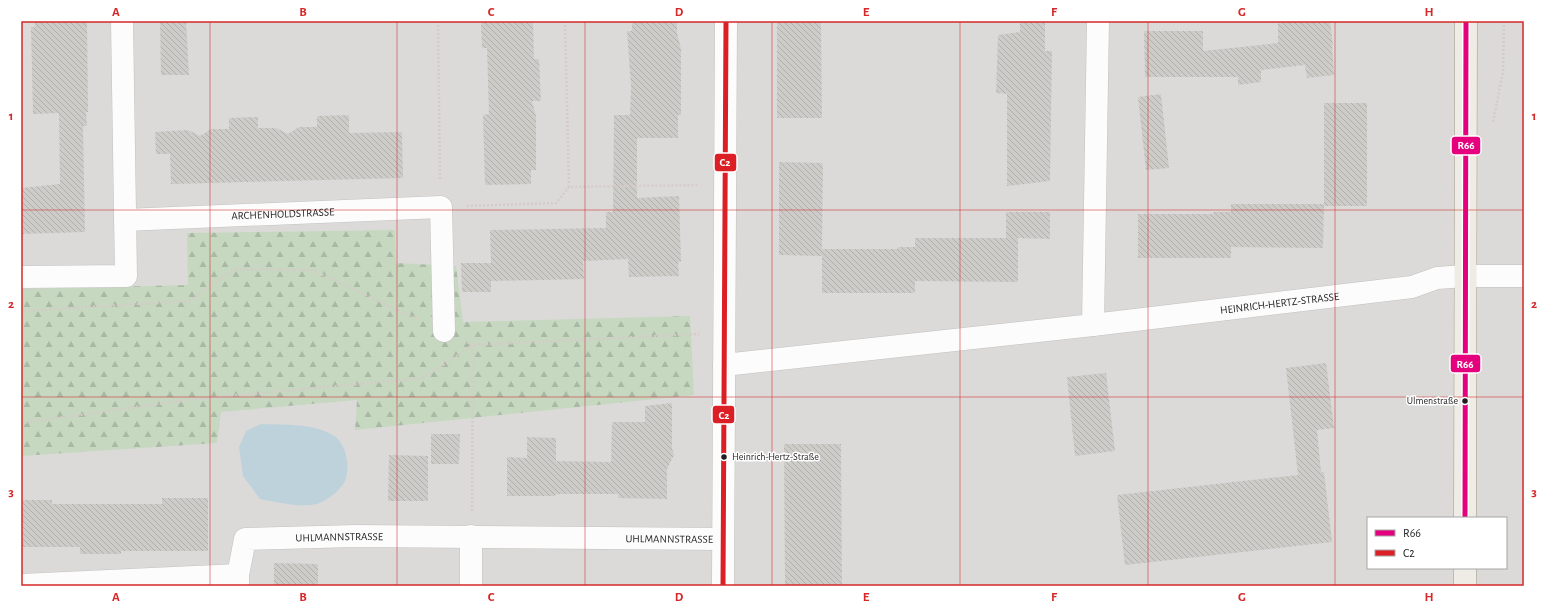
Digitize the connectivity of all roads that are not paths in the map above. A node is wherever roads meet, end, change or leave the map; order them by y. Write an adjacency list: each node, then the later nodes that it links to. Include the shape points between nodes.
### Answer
1 (122, 21): 5 (street)
2 (726, 21): 11 (street)
3 (1098, 21): 9 (street)
4 (1466, 21): 6 (main road)
5 (125, 220): 8 (street, via 126,276); 10 (street, ARCHENHOLDSTRASSE, via 441,207)
6 (1465, 276): 7 (street); 9 (street, HEINRICH-HERTZ-STRASSE, via 1437,278 1412,287); 12 (main road)
7 (1524, 276)
8 (21, 277)
9 (1093, 325): 11 (street, HEINRICH-HERTZ-STRASSE)
10 (444, 331)
11 (724, 365): 14 (street)
12 (1465, 517)
13 (471, 536): 14 (street, UHLMANNSTRASSE); 16 (street, UHLMANNSTRASSE, via 245,539); 18 (street)
14 (723, 539): 19 (street)
15 (1465, 569): 20 (main road)
16 (238, 581): 17 (street, UHLMANNSTRASSE)
17 (21, 584)
18 (471, 586)
19 (723, 586)
20 (1465, 586)

